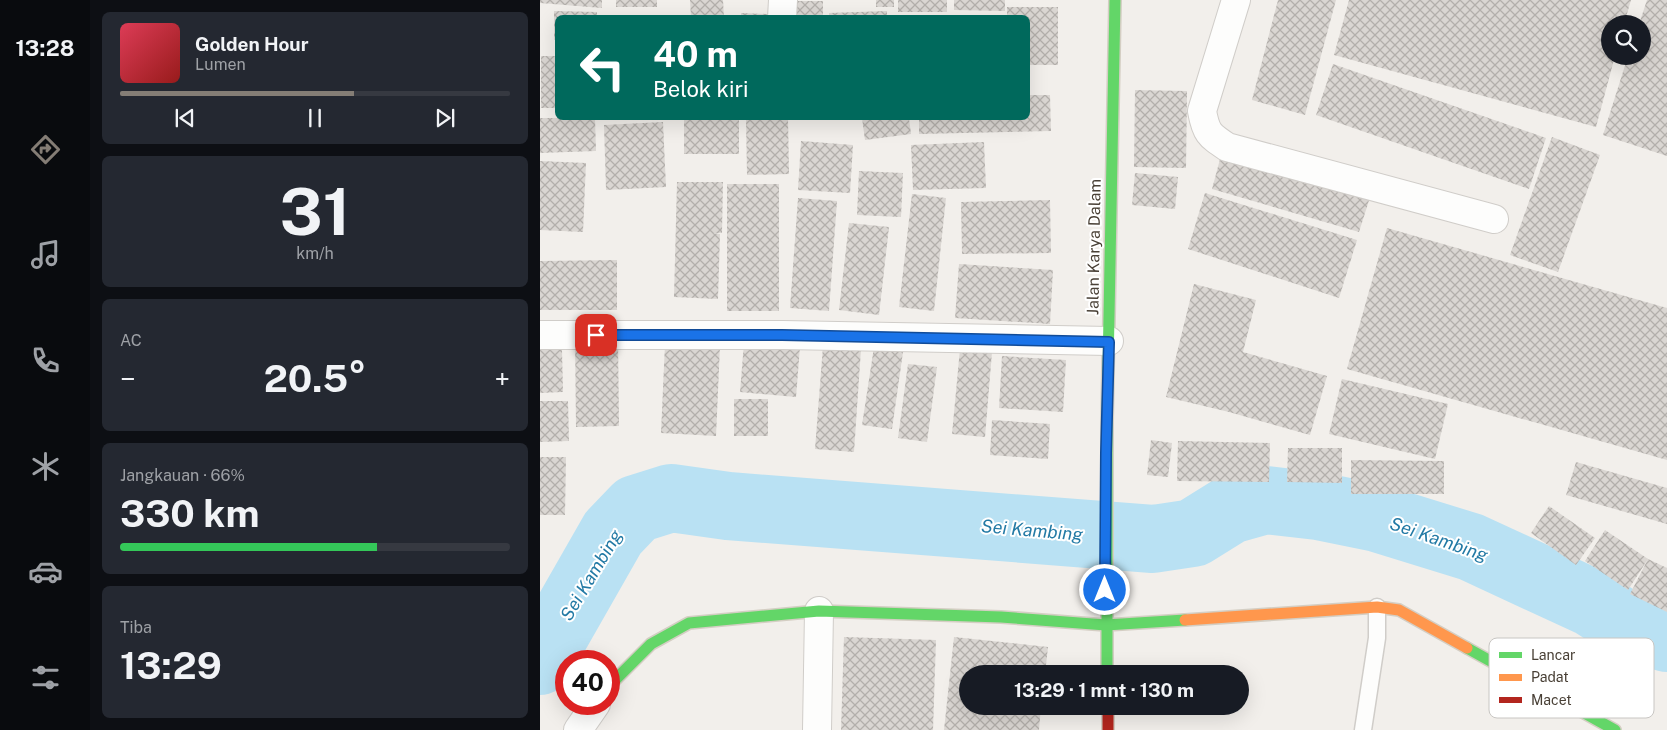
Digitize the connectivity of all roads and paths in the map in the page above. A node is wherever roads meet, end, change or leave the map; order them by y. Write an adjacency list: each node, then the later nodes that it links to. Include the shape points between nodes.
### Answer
1 (783, 0): 4 (street)
2 (1115, 0): 7 (street, Jalan Karya Dalam)
3 (1236, 0): 5 (street, via 1202,111 1206,129 1215,139 1227,147)
4 (782, 15)
5 (1494, 219)
6 (540, 334): 7 (street)
7 (1109, 342): 10 (street, Jalan Karya Dalam)
8 (1377, 607): 10 (street); 11 (street, via 1399,610); 20 (lane, via 1377,638)
9 (819, 611): 10 (street); 13 (street, via 689,623 651,644); 18 (street)
10 (1106, 624): 12 (street, Jalan Karya Dalam)
11 (1489, 660)
12 (1107, 665)
13 (620, 675)
14 (588, 715): 17 (street)
15 (1108, 715): 19 (street)
16 (1593, 718): 21 (street)
17 (578, 730)
18 (817, 730)
19 (1108, 730)
20 (1363, 730)
21 (1615, 730)

